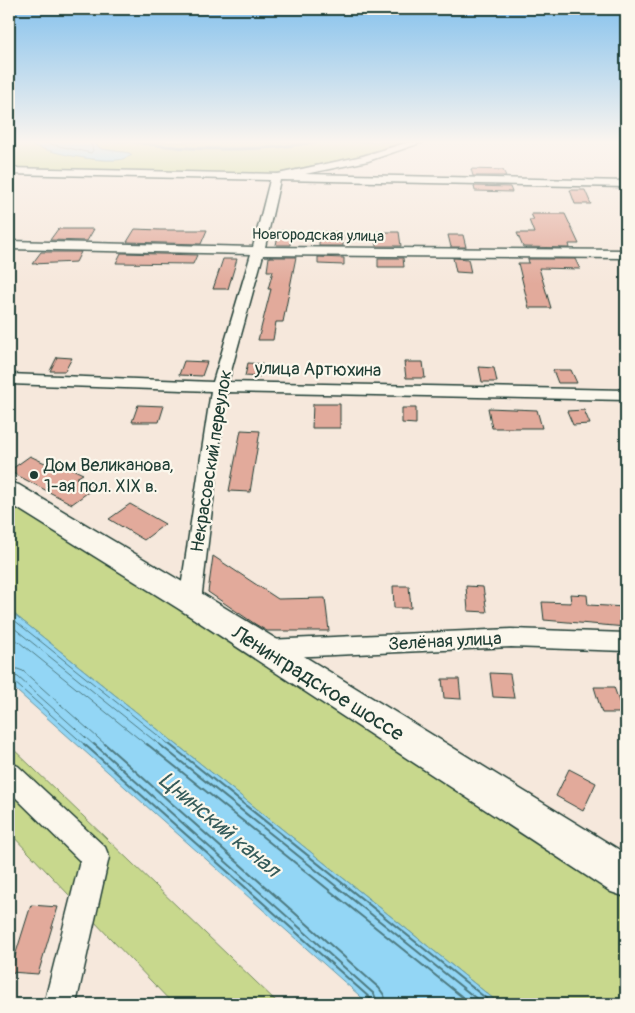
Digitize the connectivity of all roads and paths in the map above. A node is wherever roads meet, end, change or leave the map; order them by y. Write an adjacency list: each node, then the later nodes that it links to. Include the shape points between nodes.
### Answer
1 (273, 189): 3 (street, Некрасовский переулок)
2 (9, 245): 3 (street, Новгородская улица)
3 (258, 251): 4 (street, Новгородская улица); 6 (street, Некрасовский переулок)
4 (626, 254)
5 (9, 379): 6 (street, улица Артюхина)
6 (219, 387): 7 (street, улица Артюхина); 9 (street, Некрасовский переулок)
7 (626, 395)
8 (9, 490): 9 (street, Ленинградское шоссе)
9 (190, 602): 11 (street, Ленинградское шоссе)
10 (626, 642): 11 (street, Зелёная улица, via 511,638)
11 (263, 650): 13 (street, Ленинградское шоссе)
12 (9, 774): 14 (street, via 95,857)
13 (626, 876)
14 (60, 1004)

